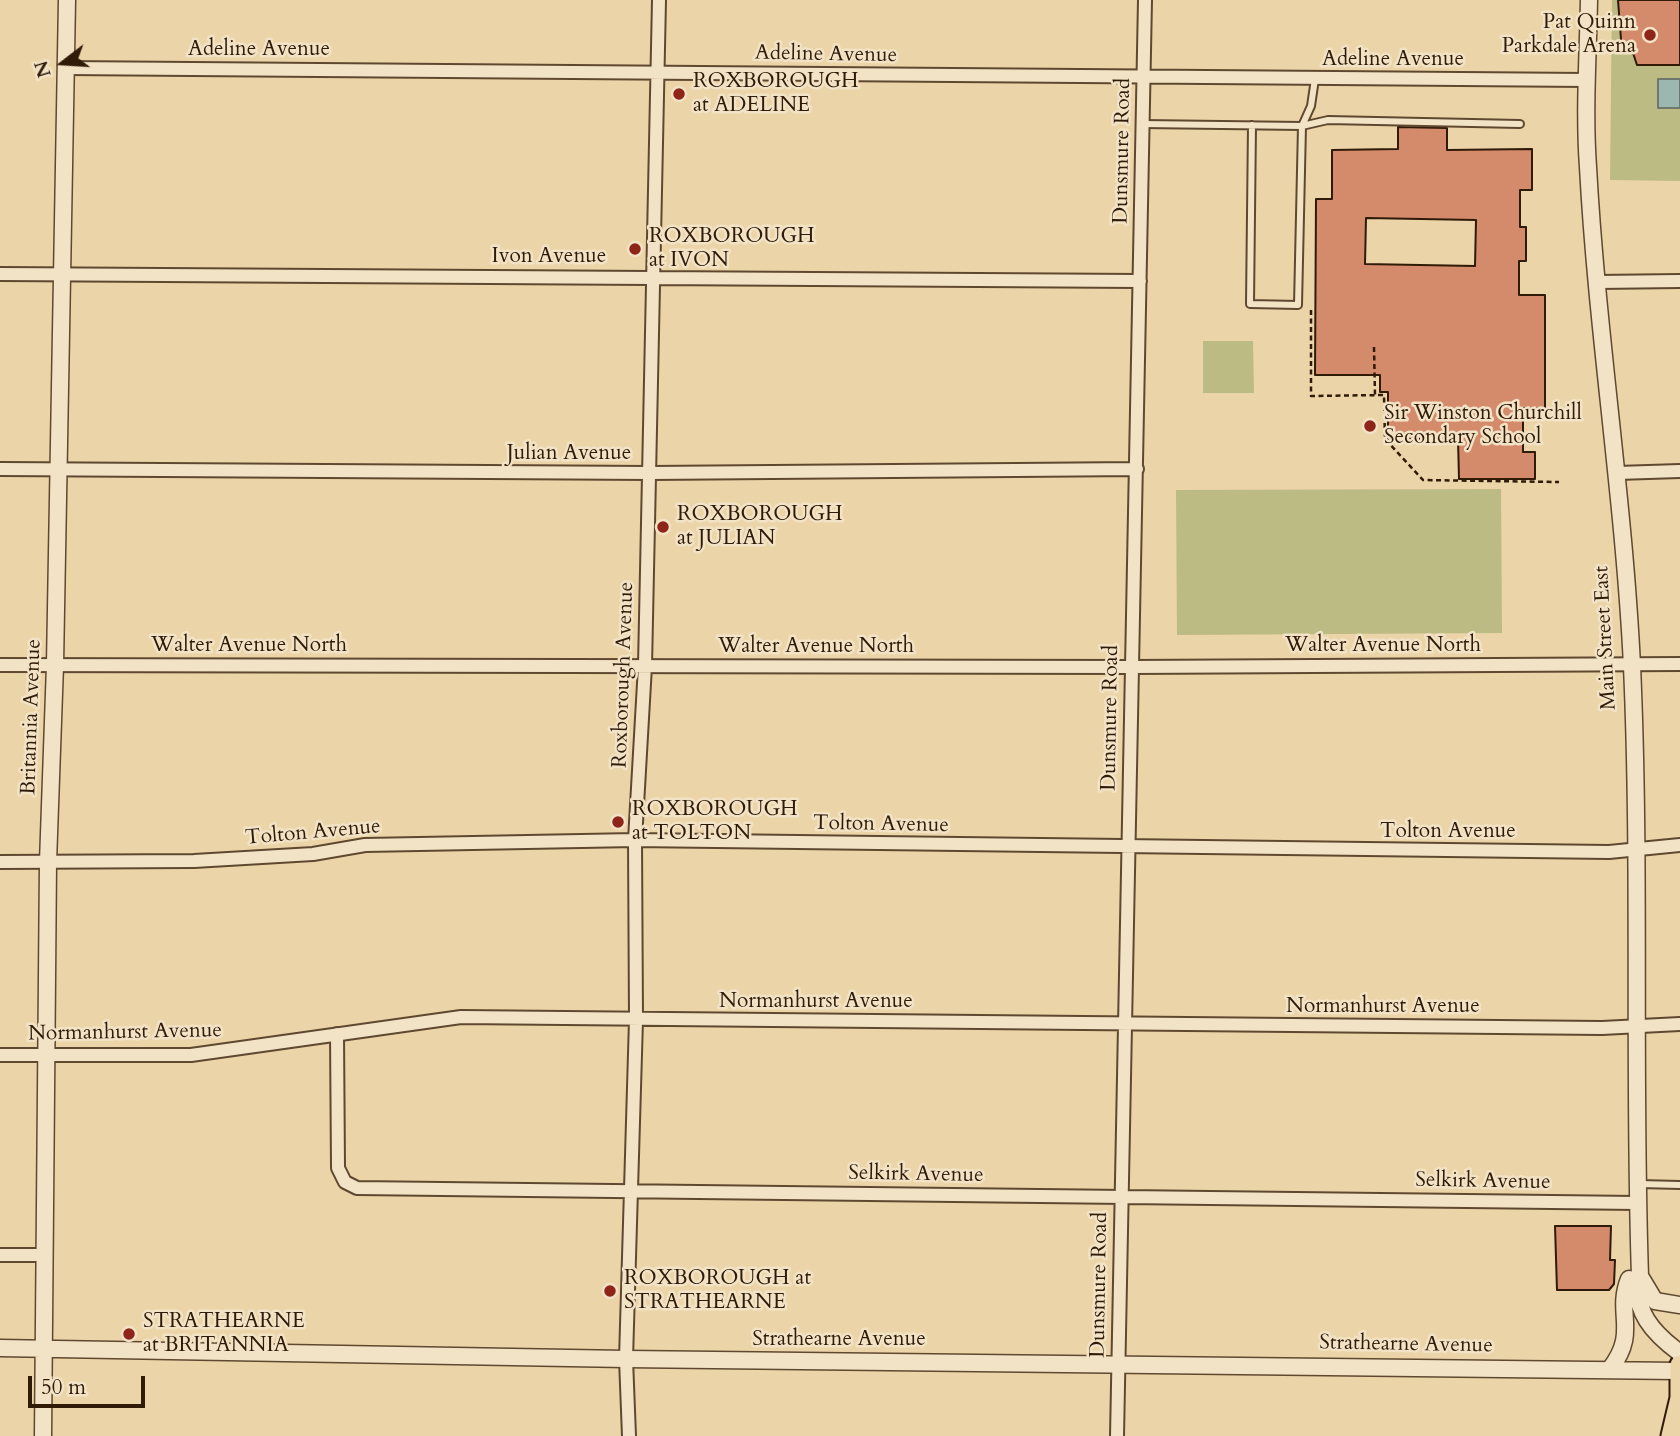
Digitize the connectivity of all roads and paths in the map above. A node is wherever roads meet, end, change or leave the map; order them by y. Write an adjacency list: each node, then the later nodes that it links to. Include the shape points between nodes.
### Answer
1 (67, 0): 5 (street, Britannia Avenue)
2 (659, 0): 6 (street, Roxborough Avenue)
3 (1145, 0): 7 (street, Dunsmure Road)
4 (1589, 0): 9 (street, Main Street East)
5 (65, 68): 6 (street, Adeline Avenue); 15 (street, Britannia Avenue)
6 (658, 73): 7 (street, Adeline Avenue); 16 (street, Roxborough Avenue)
7 (1143, 78): 8 (street, Adeline Avenue); 10 (street, Dunsmure Road)
8 (1315, 79): 9 (street, Adeline Avenue); 13 (lane)
9 (1587, 80): 19 (street, Main Street East, via 1587,162)
10 (1142, 124): 12 (lane); 17 (street, Dunsmure Road)
11 (1520, 124): 13 (lane, via 1328,120)
12 (1252, 125): 13 (lane); 13 (lane, via 1250,304 1298,306)
13 (1302, 126)
14 (0, 274): 15 (street, Ivon Avenue)
15 (63, 274): 16 (street, Ivon Avenue); 24 (street, Britannia Avenue)
16 (654, 277): 17 (street, Ivon Avenue); 28 (street, Roxborough Avenue)
17 (1140, 281): 25 (street, Dunsmure Road)
18 (1680, 281): 19 (street)
19 (1597, 282): 27 (street, Main Street East)
20 (1311, 310): 22 (path, via 1311,396)
21 (1374, 347): 22 (path)
22 (1375, 395): 29 (path, via 1384,395 1385,439 1423,480)
23 (0, 469): 24 (street, Julian Avenue)
24 (59, 469): 28 (street, Julian Avenue); 33 (street, Britannia Avenue)
25 (1137, 469): 28 (street, Julian Avenue); 35 (street, Dunsmure Road)
26 (1680, 471): 27 (street)
27 (1617, 472): 30 (street, Main Street East)
28 (650, 473): 34 (street, Roxborough Avenue)
29 (1559, 482)
30 (1632, 664): 31 (street, Walter Avenue North); 35 (street, Walter Avenue North); 39 (street, Main Street East)
31 (1680, 664)
32 (0, 665): 33 (street, Walter Avenue North)
33 (55, 666): 34 (street, Walter Avenue North); 41 (street, Britannia Avenue)
34 (645, 666): 35 (street, Walter Avenue North); 36 (street, Roxborough Avenue)
35 (1131, 667): 38 (street, Dunsmure Road)
36 (635, 840): 38 (street, Tolton Avenue); 41 (street, Tolton Avenue, via 365,845 194,861); 42 (street, Roxborough Avenue)
37 (1680, 845): 39 (street, Tolton Avenue)
38 (1127, 849): 39 (street, Tolton Avenue); 43 (street, Dunsmure Road)
39 (1637, 849): 44 (street, Main Street East)
40 (0, 862): 41 (street, Tolton Avenue)
41 (48, 862): 48 (street, Britannia Avenue)
42 (636, 1020): 43 (street, Normanhurst Avenue); 46 (street, Normanhurst Avenue, via 461,1017); 51 (street, Roxborough Avenue)
43 (1124, 1024): 44 (street, Normanhurst Avenue, via 1602,1028); 52 (street, Dunsmure Road)
44 (1634, 1024): 45 (street, Normanhurst Avenue); 49 (street, Main Street East)
45 (1680, 1024)
46 (337, 1034): 48 (street, Normanhurst Avenue, via 191,1055); 51 (street, Selkirk Avenue, via 338,1168 351,1186)
47 (0, 1055): 48 (street, Normanhurst Avenue)
48 (46, 1055): 55 (street, Britannia Avenue)
49 (1637, 1184): 50 (lane); 53 (street, Main Street East)
50 (1680, 1185)
51 (631, 1192): 52 (street, Selkirk Avenue); 61 (street, Roxborough Avenue)
52 (1121, 1197): 53 (street, Selkirk Avenue); 62 (street, Dunsmure Road)
53 (1637, 1203): 56 (street, Main Street East)
54 (0, 1255): 55 (street)
55 (43, 1255): 60 (street, Britannia Avenue)
56 (1639, 1256): 57 (street, Main Street East); 64 (street, via 1625,1289 1625,1347)
57 (1640, 1276): 58 (street, via 1655,1301); 63 (street, Main Street East, via 1636,1294 1641,1311)
58 (1680, 1305)
59 (0, 1348): 60 (street, Strathearne Avenue)
60 (43, 1349): 61 (street, Strathearne Avenue); 66 (street, Britannia Avenue)
61 (626, 1359): 62 (street, Strathearne Avenue); 67 (street, Roxborough Avenue)
62 (1118, 1363): 64 (street, Strathearne Avenue); 68 (street, Dunsmure Road)
63 (1680, 1363): 64 (street, Strathearne Avenue); 65 (main road)
64 (1610, 1369)
65 (1680, 1399): 69 (main road)
66 (43, 1436)
67 (629, 1436)
68 (1117, 1436)
69 (1671, 1436)

